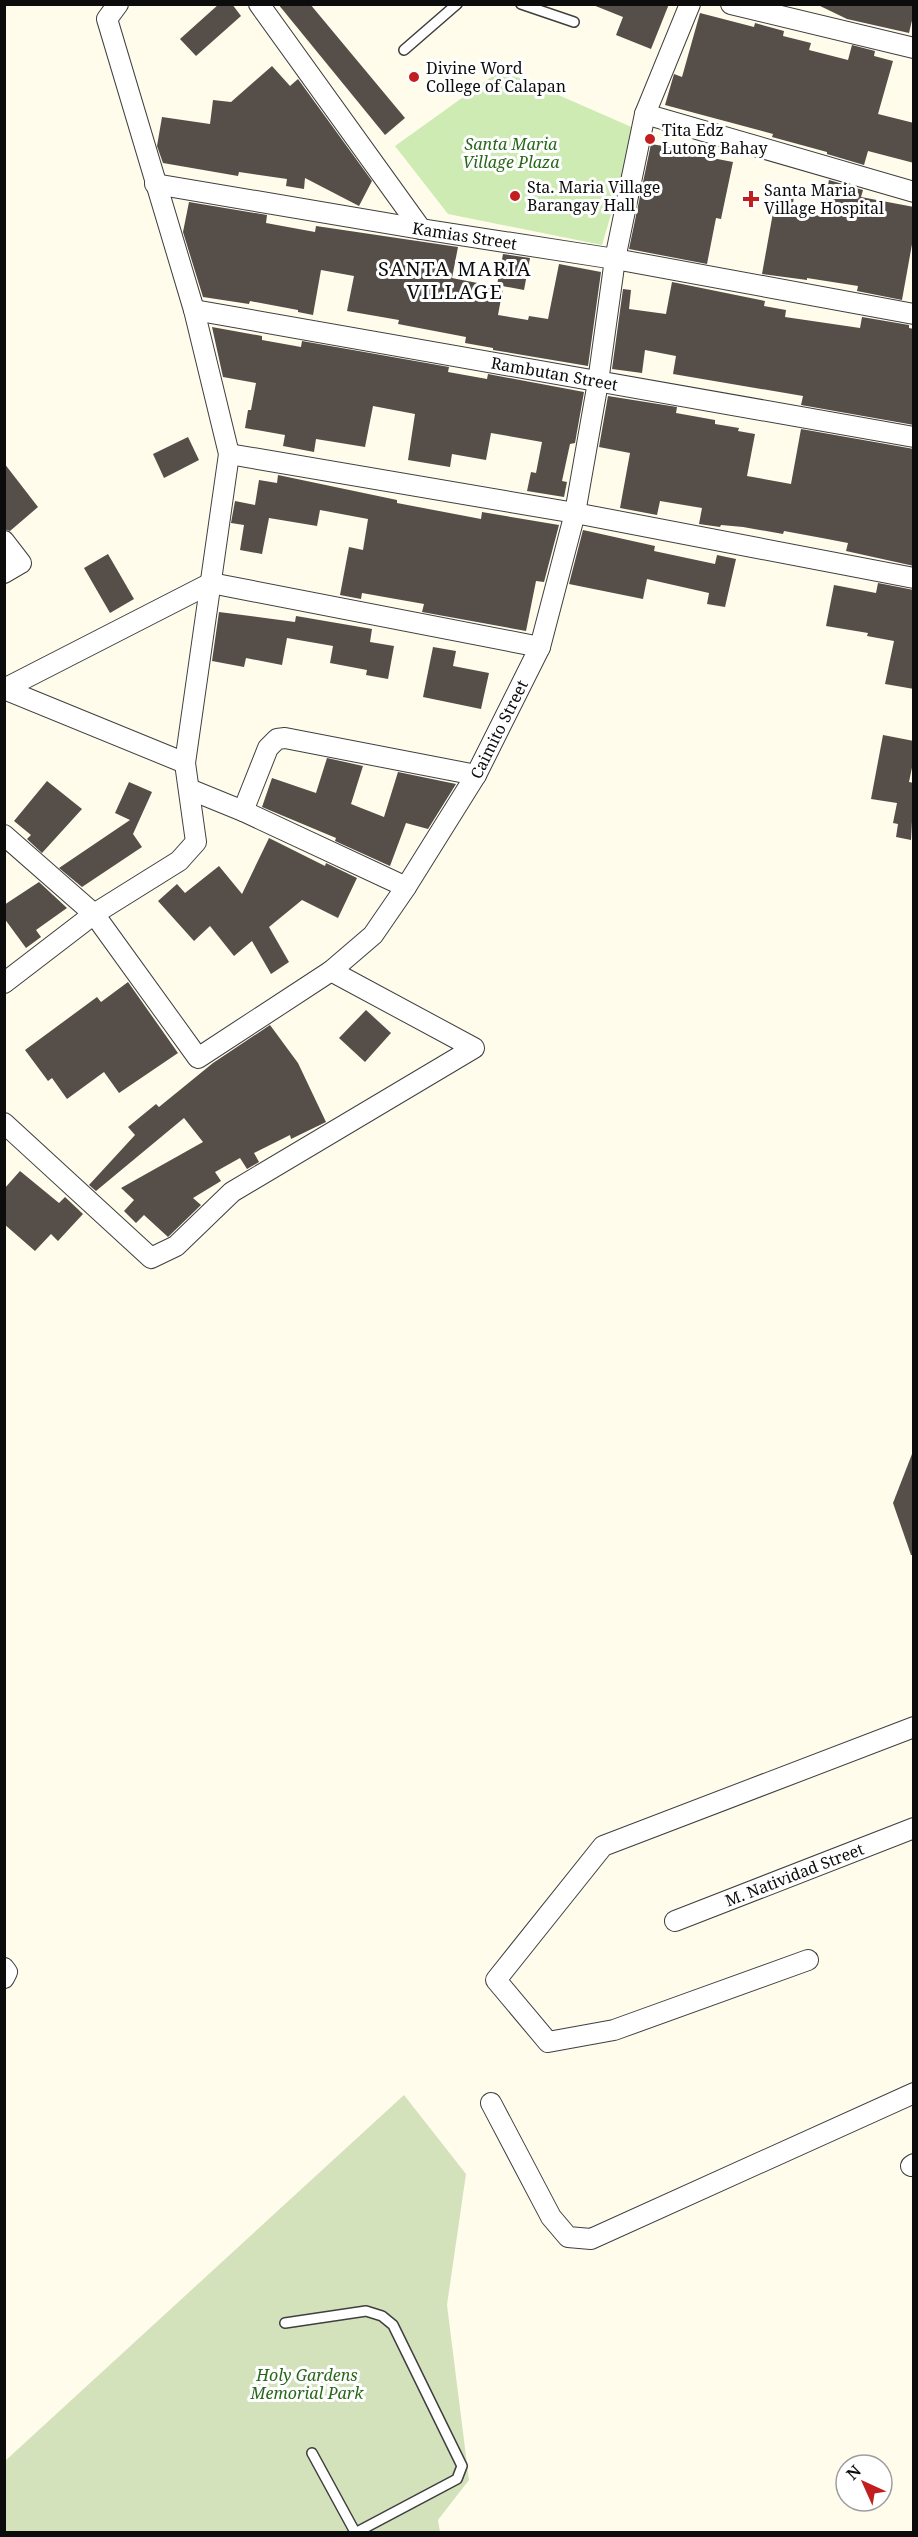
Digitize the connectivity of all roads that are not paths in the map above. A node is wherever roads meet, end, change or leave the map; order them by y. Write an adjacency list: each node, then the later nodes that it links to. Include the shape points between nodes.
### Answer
1 (118, 4): 11 (street, via 107,19)
2 (259, 4): 13 (street)
3 (457, 4): 9 (lane)
4 (521, 4): 7 (lane)
5 (690, 4): 10 (street, Caimito Street)
6 (731, 4): 8 (street)
7 (574, 22)
8 (914, 48)
9 (404, 50)
10 (645, 114): 12 (street); 14 (street, Caimito Street)
11 (155, 184): 13 (street, Kamias Street); 15 (street)
12 (914, 192)
13 (421, 229): 14 (street, Kamias Street)
14 (615, 258): 16 (street, Kamias Street); 17 (street, Caimito Street)
15 (194, 310): 17 (street, Rambutan Street); 19 (street)
16 (914, 314)
17 (597, 382): 18 (street, Rambutan Street); 20 (street, Caimito Street)
18 (914, 437)
19 (229, 454): 20 (street); 24 (street)
20 (575, 513): 23 (street); 25 (street, Caimito Street)
21 (4, 541): 22 (street, via 21,563)
22 (4, 573)
23 (914, 578)
24 (211, 584): 25 (street); 26 (street); 27 (street)
25 (540, 647): 28 (street, Caimito Street)
26 (4, 689): 27 (street)
27 (184, 763): 29 (street)
28 (476, 775): 30 (street, via 277,739 268,748); 32 (street, Caimito Street)
29 (189, 789): 30 (street); 33 (street, via 196,842 179,861)
30 (243, 811): 32 (street)
31 (4, 835): 33 (street, Caimito Street)
32 (406, 887): 34 (street, Caimito Street, via 373,935)
33 (94, 914): 34 (street, Caimito Street, via 198,1058); 35 (street)
34 (332, 971): 36 (street, via 474,1048 232,1192 176,1246 151,1258)
35 (4, 983)
36 (4, 1123)
37 (914, 1727): 40 (street, via 603,1846 496,1980 548,2042 614,2030)
38 (914, 1828): 39 (street, M. Natividad Street)
39 (675, 1921)
40 (808, 1960)
41 (4, 1968): 42 (street)
42 (4, 1978)
43 (914, 2093): 44 (street, via 591,2240 568,2237 551,2217)
44 (491, 2103)
45 (285, 2323): 47 (lane, via 366,2311 388,2320 462,2466 457,2479)
46 (312, 2453): 47 (lane)
47 (356, 2532)

